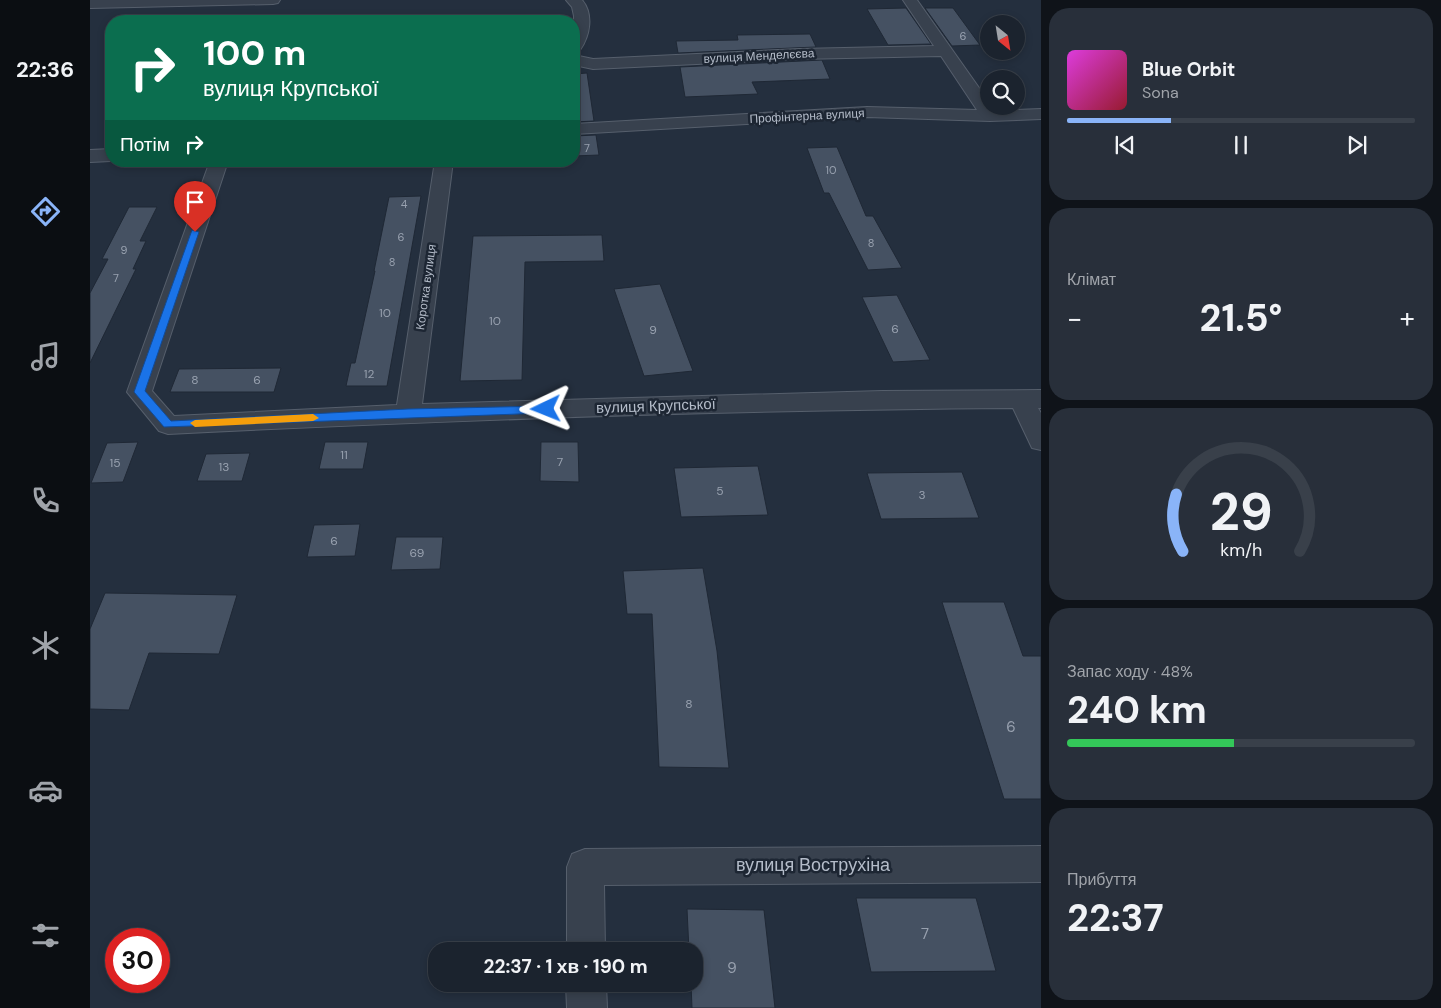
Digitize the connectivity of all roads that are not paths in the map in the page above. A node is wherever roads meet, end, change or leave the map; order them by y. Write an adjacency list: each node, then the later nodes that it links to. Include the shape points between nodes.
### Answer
1 (273, 0): 4 (street)
2 (574, 0): 5 (street, via 582,10)
3 (910, 0): 6 (street)
4 (90, 4)
5 (580, 27)
6 (945, 51): 7 (street, вулиця Менделєєва, via 593,64); 9 (street)
7 (580, 61)
8 (1041, 114): 9 (street, Профінтерна вулиця)
9 (990, 116): 10 (street, Профінтерна вулиця, via 867,112)
10 (580, 129)
11 (105, 155): 12 (street)
12 (90, 156)
13 (218, 167): 16 (street, вулиця Крупської, via 139,392 168,425)
14 (443, 167): 16 (street, Коротка вулиця)
15 (1031, 399): 16 (street, вулиця Крупської); 17 (street)
16 (408, 413)
17 (1041, 442)
18 (1041, 864): 19 (street, вулиця Вострухіна, via 585,867)
19 (586, 942)
20 (586, 992): 21 (street)
21 (587, 1008)

